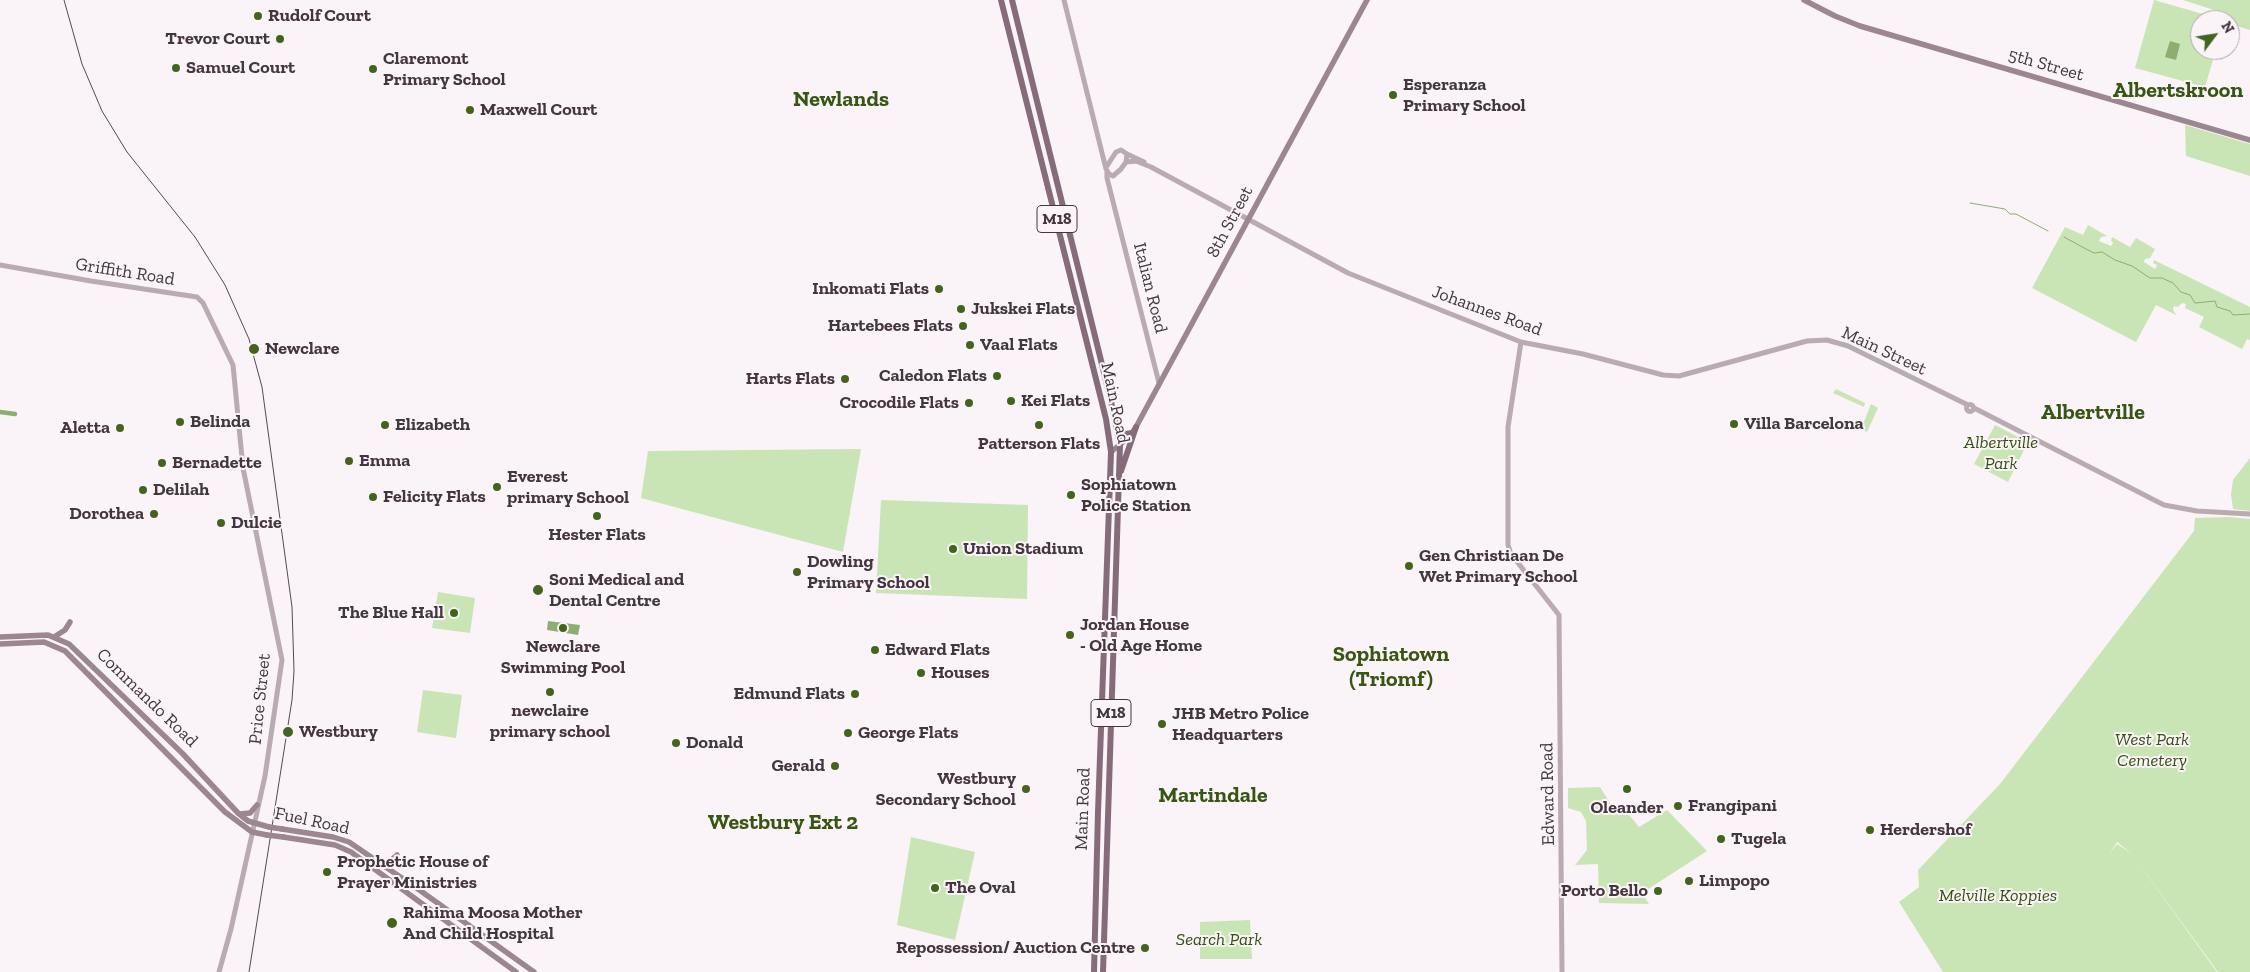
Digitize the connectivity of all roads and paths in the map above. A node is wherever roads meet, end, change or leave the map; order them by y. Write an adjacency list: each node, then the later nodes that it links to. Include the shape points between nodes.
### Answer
1 (1001, 0): 24 (main road, Main Road / M18, via 1106,418)
2 (1012, 0): 21 (main road, Main Road / M18)
3 (1064, 0): 7 (street, Italian Road)
4 (1367, 0): 15 (main road, 8th Street)
5 (1804, 0): 6 (main road, 5th Street, via 1871,29)
6 (2250, 140)
7 (1100, 144): 8 (street, via 1106,153); 12 (street, Italian Road)
8 (1116, 152): 9 (street, Johannes Road, via 1121,150); 12 (street)
9 (1126, 154): 10 (street); 11 (street, Johannes Road)
10 (1126, 162): 11 (street, via 1136,161); 13 (street)
11 (1151, 167): 15 (street, Johannes Road)
12 (1107, 169): 13 (street, via 1113,176); 14 (street, Italian Road)
13 (1118, 172): 14 (street, Italian Road, via 1112,183)
14 (1113, 199): 20 (street, Italian Road)
15 (1248, 219): 18 (street, Johannes Road, via 1348,273); 20 (main road, 8th Street)
16 (0, 265): 17 (street, Griffith Road, via 197,297)
17 (222, 340): 31 (street, Price Street, via 235,370 243,468 282,660 265,776)
18 (1522, 342): 19 (street, Johannes Road); 42 (street, Edward Road, via 1508,427 1509,548 1559,615)
19 (1679, 376): 26 (street, Main Street, via 1820,340 1848,346 2164,505 2187,510)
20 (1159, 384): 22 (main road, 8th Street)
21 (1117, 428): 22 (main road, via 1125,434); 23 (main road, Main Road / M18)
22 (1134, 430): 23 (main road, 8th Street); 25 (main road)
23 (1120, 445): 24 (main road, 8th Street); 25 (main road, Main Road / M18)
24 (1111, 452): 40 (main road, Main Road / M18)
25 (1119, 476): 41 (main road, Main Road / M18)
26 (2250, 514)
27 (70, 622): 29 (main road)
28 (0, 637): 29 (main road, Commando Road)
29 (54, 637): 32 (main road, Commando Road, via 76,650 182,753)
30 (0, 644): 34 (main road, Commando Road, via 44,642 65,651 206,794)
31 (257, 805): 32 (main road, via 246,815); 33 (street, Price Street)
32 (238, 813): 33 (main road, Commando Road)
33 (254, 823): 34 (street, Price Street); 36 (main road, Fuel Road, bridge, via 345,840)
34 (252, 832): 37 (street, Price Street); 38 (main road, Fuel Road, bridge, via 335,845 351,852)
35 (397, 855): 36 (main road, via 389,862)
36 (380, 862): 39 (main road, Fuel Road)
37 (219, 972)
38 (516, 972)
39 (534, 972)
40 (1094, 972)
41 (1103, 972)
42 (1562, 972)

